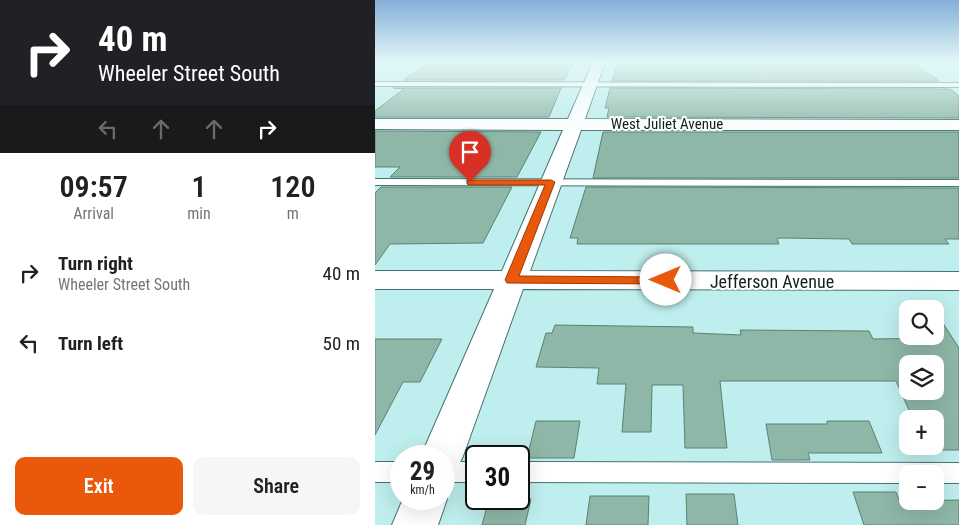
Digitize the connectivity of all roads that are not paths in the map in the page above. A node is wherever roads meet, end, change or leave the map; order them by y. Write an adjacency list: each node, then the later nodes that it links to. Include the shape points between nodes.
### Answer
1 (589, 86): 3 (street)
2 (375, 124): 3 (street, West Juliet Avenue)
3 (574, 124): 4 (street, West Juliet Avenue); 6 (street)
4 (959, 125)
5 (375, 182): 6 (lane)
6 (551, 182): 7 (lane); 9 (street)
7 (959, 183)
8 (375, 280): 9 (street, Jefferson Avenue)
9 (511, 280): 10 (street, Jefferson Avenue); 11 (street)
10 (959, 282)
11 (446, 445)
12 (375, 472): 13 (lane)
13 (390, 472)
14 (530, 472): 15 (lane)
15 (959, 473)
16 (421, 510): 17 (street)
17 (415, 525)

